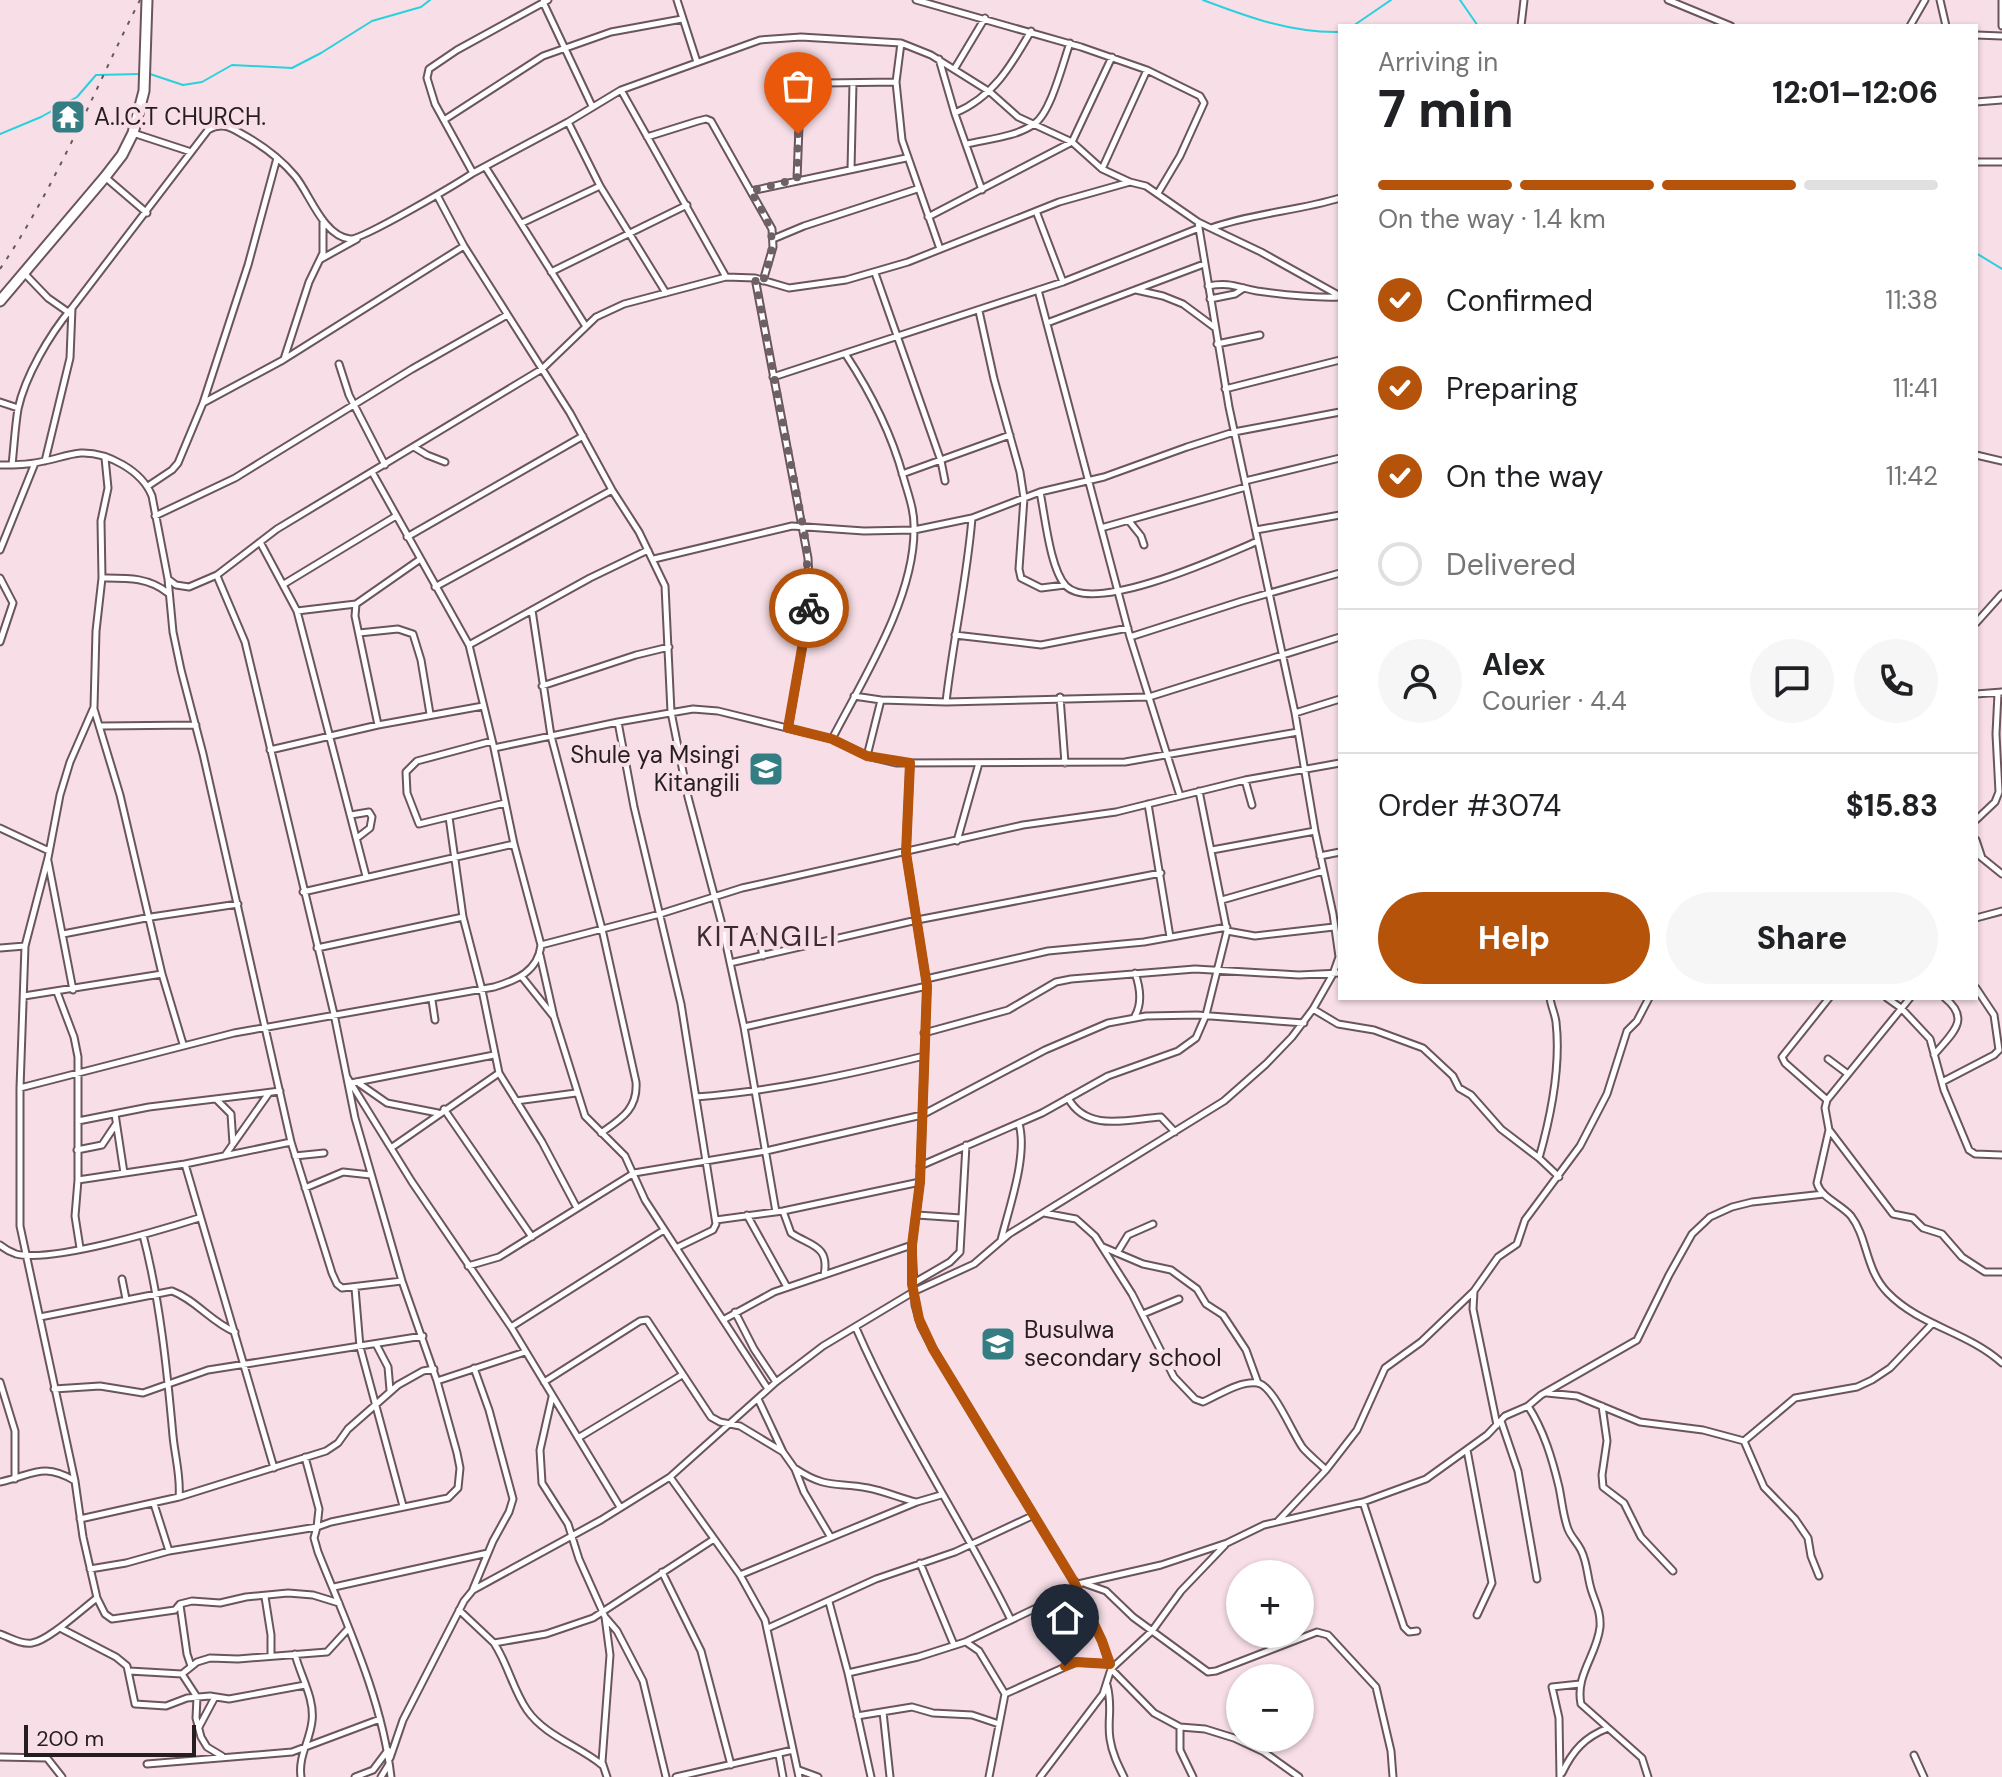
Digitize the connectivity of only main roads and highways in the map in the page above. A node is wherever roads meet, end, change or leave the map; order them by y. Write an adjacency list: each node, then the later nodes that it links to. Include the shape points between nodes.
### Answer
1 (147, 0): 2 (highway, via 144,91 133,133 105,177)
2 (0, 301)

